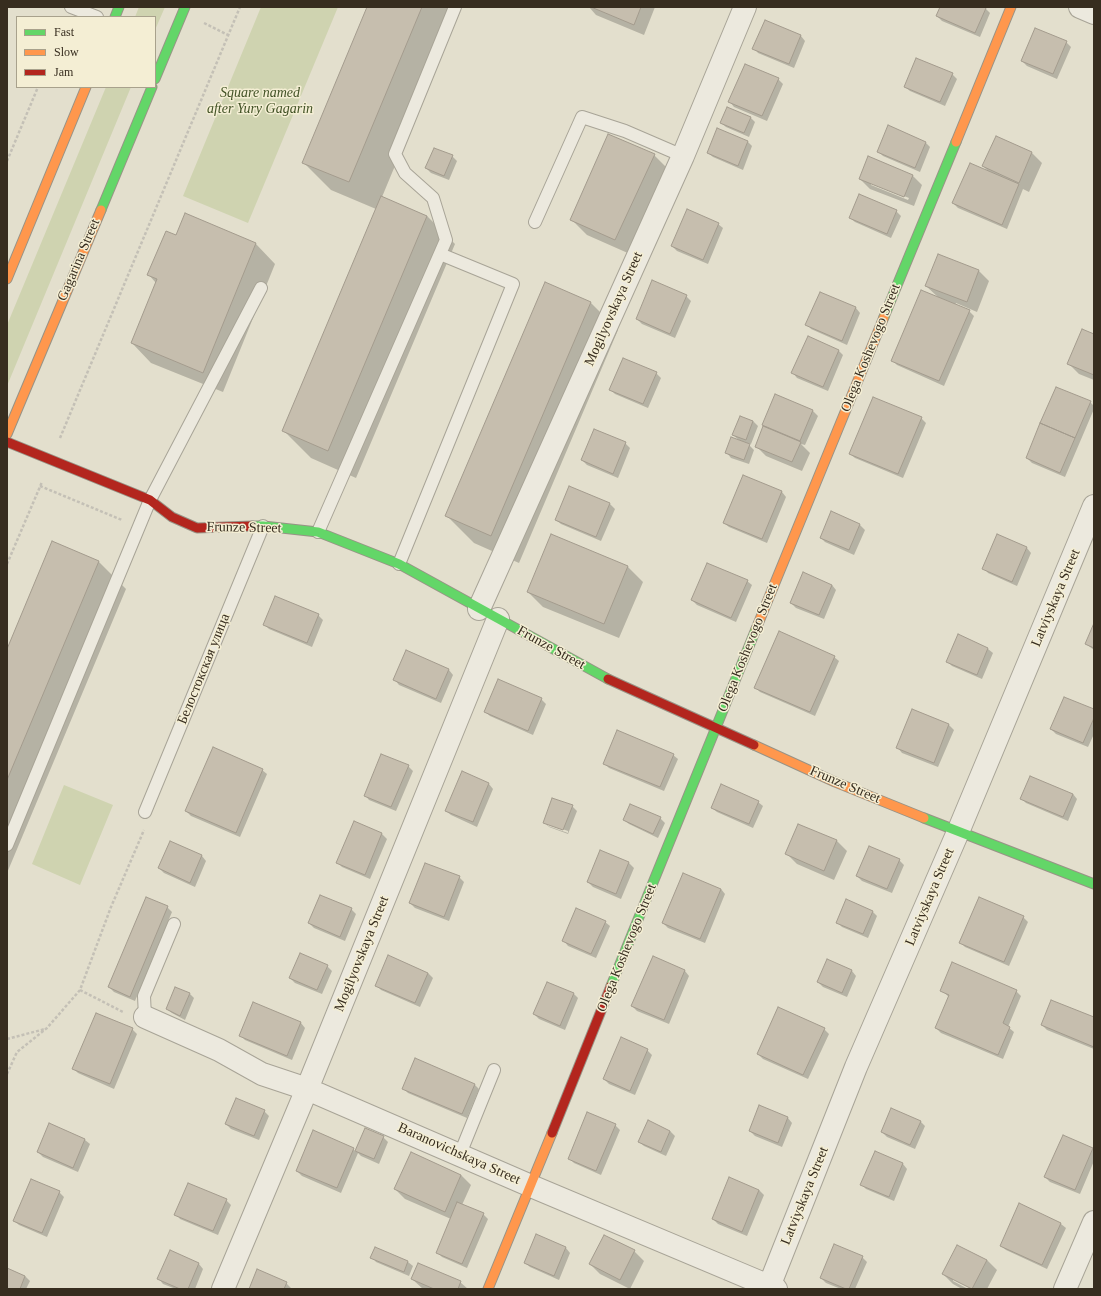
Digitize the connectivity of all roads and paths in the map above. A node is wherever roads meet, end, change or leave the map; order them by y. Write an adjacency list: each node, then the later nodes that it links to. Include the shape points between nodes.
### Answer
1 (71, 7): 9 (lane)
2 (185, 7): 10 (street)
3 (240, 7): 22 (path)
4 (455, 7): 17 (lane, via 395,154 405,173 433,198 446,240)
5 (745, 7): 14 (street, Mogilyovskaya Street)
6 (1011, 7): 32 (street, Olega Koshevogo Street)
7 (1080, 7): 8 (street)
8 (1094, 13)
9 (94, 16)
10 (156, 77)
11 (38, 88): 15 (path)
12 (86, 88): 18 (street)
13 (152, 88): 20 (street, Gagarina Street)
14 (683, 156): 16 (lane, via 624,131 582,117); 31 (street, Mogilyovskaya Street)
15 (7, 161)
16 (535, 222)
17 (440, 254): 28 (lane); 30 (lane, via 513,284)
18 (7, 279)
19 (261, 288): 24 (lane)
20 (7, 434)
21 (7, 442): 22 (street, Frunze Street)
22 (51, 459): 23 (path); 24 (street, Frunze Street)
23 (40, 486): 27 (path); 29 (path)
24 (150, 500): 26 (street, Frunze Street, via 172,517 197,528); 27 (lane)
25 (1094, 506): 34 (street, Latviyskaya Street)
26 (263, 526): 28 (street, Frunze Street); 33 (lane, Белостокская улица)
27 (139, 527): 35 (lane)
28 (318, 532): 30 (street, Frunze Street)
29 (7, 564)
30 (399, 564): 31 (street, Frunze Street)
31 (489, 614): 32 (street, Frunze Street, via 598,674); 44 (street, Mogilyovskaya Street)
32 (715, 728): 34 (street, Frunze Street, via 835,782); 46 (street, Olega Koshevogo Street)
33 (145, 812): 38 (path, via 146,825 111,907)
34 (958, 832): 36 (street, Frunze Street); 48 (street, Latviyskaya Street, via 856,1067)
35 (7, 845)
36 (1094, 884)
37 (174, 924): 39 (lane, via 144,996)
38 (80, 990): 39 (path, via 121,1012); 40 (path)
39 (144, 1017): 44 (street, Baranovichskaya Street, via 219,1050 262,1074)
40 (47, 1028): 41 (path); 43 (path, via 17,1052)
41 (7, 1039)
42 (494, 1070): 45 (lane)
43 (7, 1074)
44 (307, 1088): 45 (street, Baranovichskaya Street); 49 (street, Mogilyovskaya Street)
45 (460, 1154): 46 (street, Baranovichskaya Street)
46 (531, 1186): 48 (street, Baranovichskaya Street); 50 (street, Olega Koshevogo Street)
47 (1094, 1222): 51 (street)
48 (771, 1288)
49 (223, 1289)
50 (488, 1289)
51 (1065, 1289)

